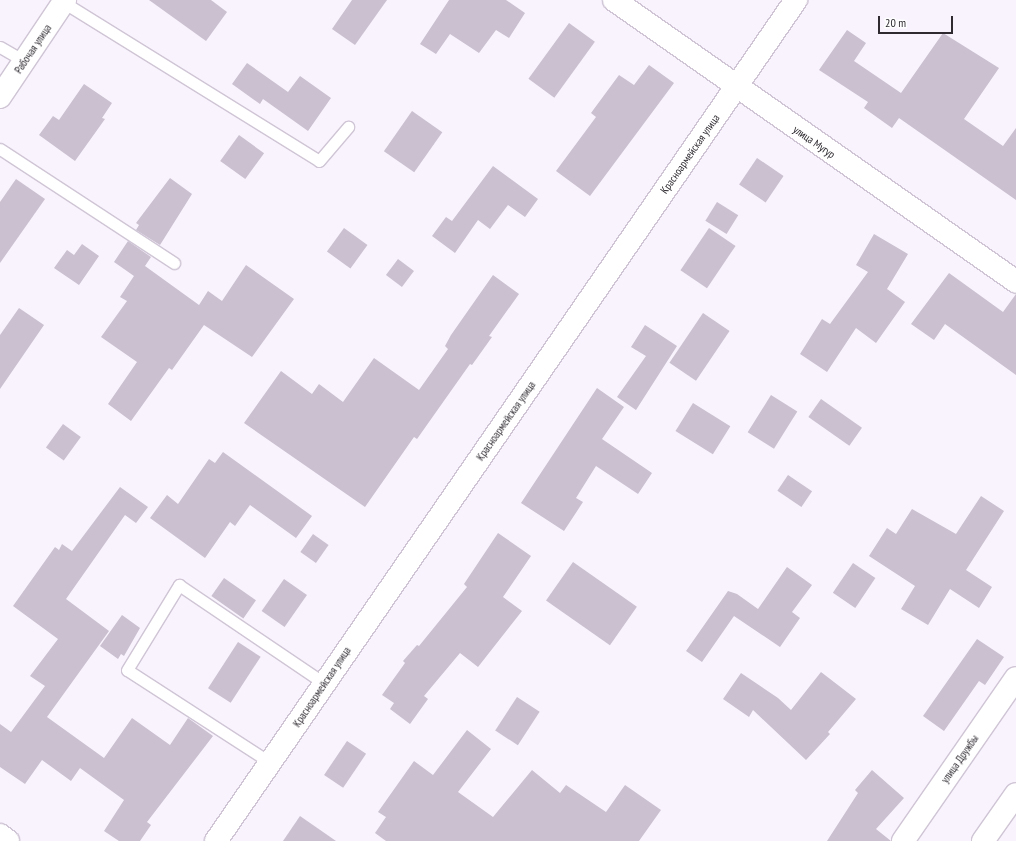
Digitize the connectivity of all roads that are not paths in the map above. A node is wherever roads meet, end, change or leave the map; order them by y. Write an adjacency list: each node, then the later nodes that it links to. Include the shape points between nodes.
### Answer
1 (614, 0): 6 (street, улица Мугур)
2 (796, 0): 6 (street, Красноармейская улица)
3 (64, 1): 5 (street, Рабочая улица); 8 (lane, via 319,161)
4 (0, 47): 5 (lane)
5 (24, 61): 7 (street, Рабочая улица)
6 (736, 87): 11 (street, улица Мугур); 13 (street, Красноармейская улица)
7 (0, 97)
8 (348, 127)
9 (0, 149): 10 (lane)
10 (174, 263)
11 (1016, 282)
12 (1016, 678): 19 (street, улица Дружбы)
13 (325, 684): 14 (street, Красноармейская улица); 14 (lane, via 180,585 127,670)
14 (271, 763): 18 (street, Красноармейская улица)
15 (1016, 794): 20 (street)
16 (0, 835): 17 (street)
17 (8, 841)
18 (216, 841)
19 (903, 841)
20 (983, 841)

